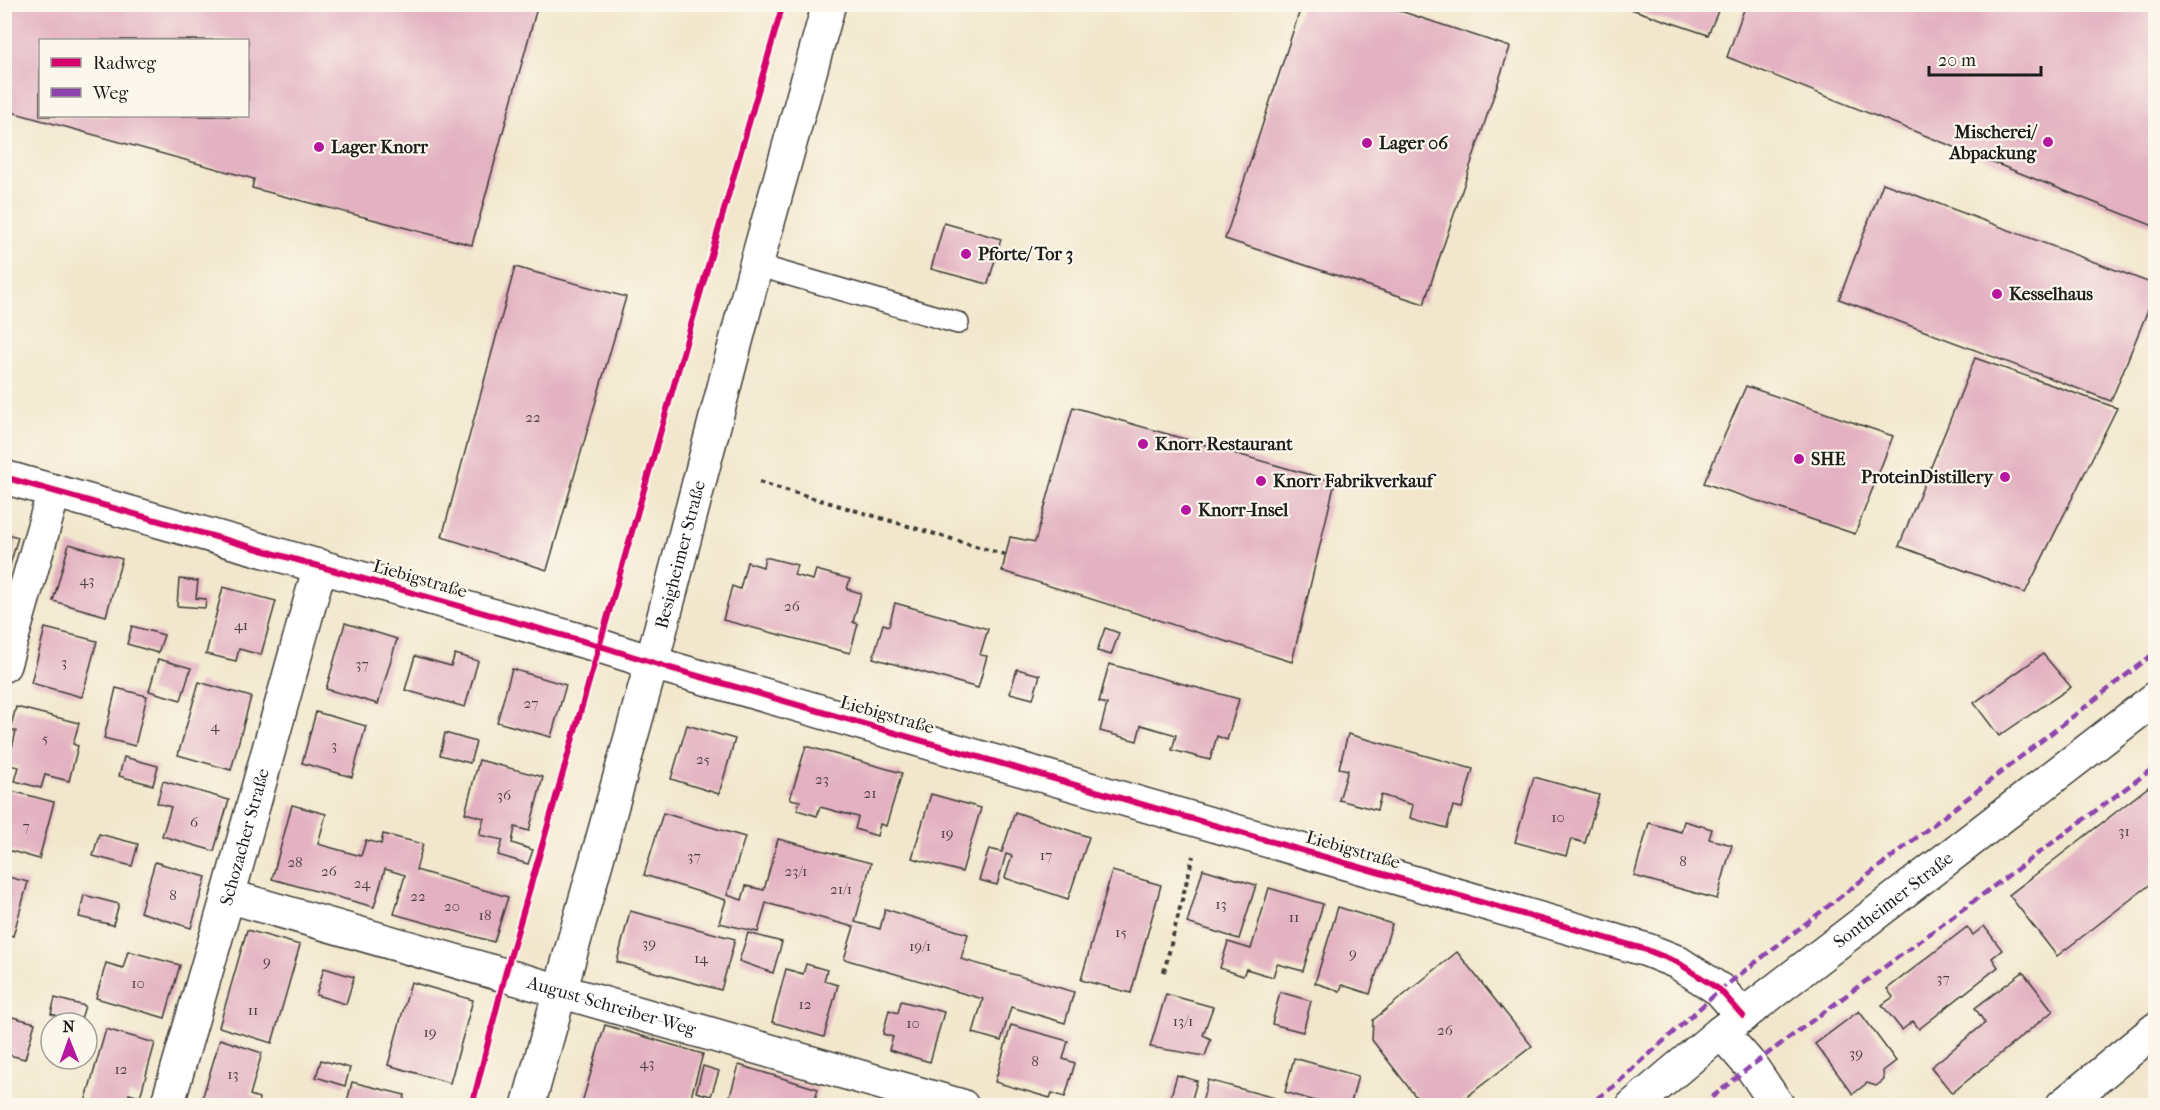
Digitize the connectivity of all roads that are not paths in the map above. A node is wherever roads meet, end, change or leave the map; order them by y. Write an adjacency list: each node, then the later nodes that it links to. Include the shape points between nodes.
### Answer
1 (829, 4): 2 (street, Besigheimer Straße)
2 (756, 265): 3 (lane); 7 (street, Besigheimer Straße)
3 (958, 323)
4 (4, 477): 5 (street, Liebigstraße)
5 (54, 492): 6 (street, Liebigstraße); 8 (street)
6 (320, 566): 7 (street, Liebigstraße); 10 (street, Schozacher Straße)
7 (652, 662): 11 (street, Besigheimer Straße); 12 (street, Liebigstraße, via 1647,950 1677,962 1720,990)
8 (4, 665)
9 (2156, 698): 12 (street, Sontheimer Straße)
10 (228, 896): 11 (street, August-Schreiber-Weg); 14 (street, Schozacher Straße)
11 (560, 991): 15 (street, Besigheimer Straße); 16 (street, August-Schreiber-Weg)
12 (1732, 1024): 17 (street, Sontheimer Straße); 18 (street, Liebigstraße, via 1751,1066)
13 (2156, 1029): 19 (street)
14 (167, 1106)
15 (528, 1106)
16 (962, 1106)
17 (1633, 1106)
18 (1778, 1106)
19 (2062, 1106)

